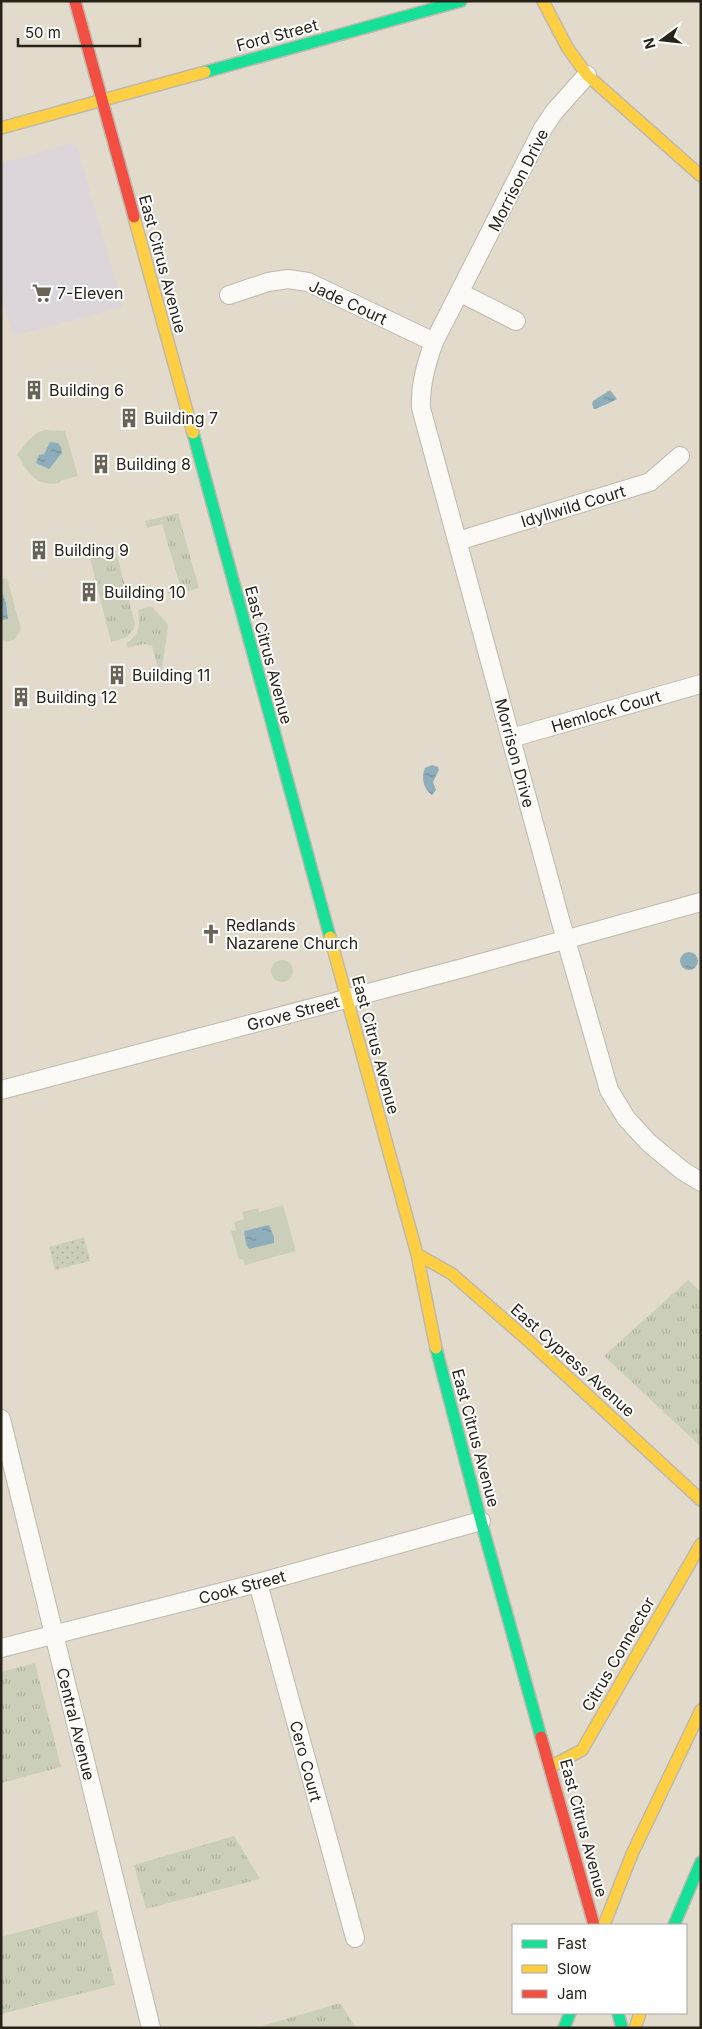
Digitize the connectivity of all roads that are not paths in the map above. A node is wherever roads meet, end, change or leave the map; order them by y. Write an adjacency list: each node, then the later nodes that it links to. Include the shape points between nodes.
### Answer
1 (75, 1): 5 (main road, East Citrus Avenue)
2 (461, 1): 5 (main road, Ford Street)
3 (543, 1): 4 (main road, via 563,41)
4 (587, 75): 7 (main road); 8 (street, Morrison Drive, via 542,130)
5 (102, 101): 6 (main road, Ford Street); 18 (main road, East Citrus Avenue)
6 (1, 128)
7 (701, 176)
8 (461, 293): 10 (street); 11 (street, Morrison Drive)
9 (229, 295): 11 (street, Jade Court, via 288,278 308,282)
10 (516, 321)
11 (434, 342): 13 (street, Morrison Drive, via 424,373 421,408)
12 (680, 456): 13 (street, Idyllwild Court, via 650,482)
13 (458, 541): 15 (street, Morrison Drive)
14 (701, 684): 15 (street, Hemlock Court)
15 (512, 738): 17 (street, Morrison Drive)
16 (701, 902): 17 (street, Grove Street)
17 (566, 940): 18 (street, Grove Street); 20 (street, Morrison Drive, via 609,1090 616,1104 649,1143)
18 (346, 999): 19 (street, Grove Street); 21 (main road, East Citrus Avenue)
19 (1, 1090)
20 (701, 1182)
21 (417, 1254): 23 (main road, East Cypress Avenue, via 447,1269 531,1342); 24 (main road, East Citrus Avenue, via 433,1336)
22 (1, 1419): 27 (street, Central Avenue)
23 (701, 1500)
24 (481, 1521): 26 (street, Cook Street); 30 (main road, East Citrus Avenue)
25 (701, 1544): 30 (main road, Citrus Connector, via 582,1750)
26 (258, 1583): 27 (street, Cook Street); 35 (street, Cero Court)
27 (54, 1634): 28 (street, Cook Street); 40 (street, Central Avenue)
28 (1, 1648)
29 (701, 1710): 33 (main road, via 632,1854)
30 (550, 1767): 32 (main road, East Citrus Avenue)
31 (701, 1862): 34 (main road)
32 (594, 1924)
33 (604, 1924)
34 (674, 1924)
35 (355, 1938)
36 (570, 2014): 39 (main road)
37 (618, 2014): 41 (main road)
38 (640, 2014): 42 (main road)
39 (565, 2027)
40 (151, 2028)
41 (622, 2028)
42 (635, 2028)

